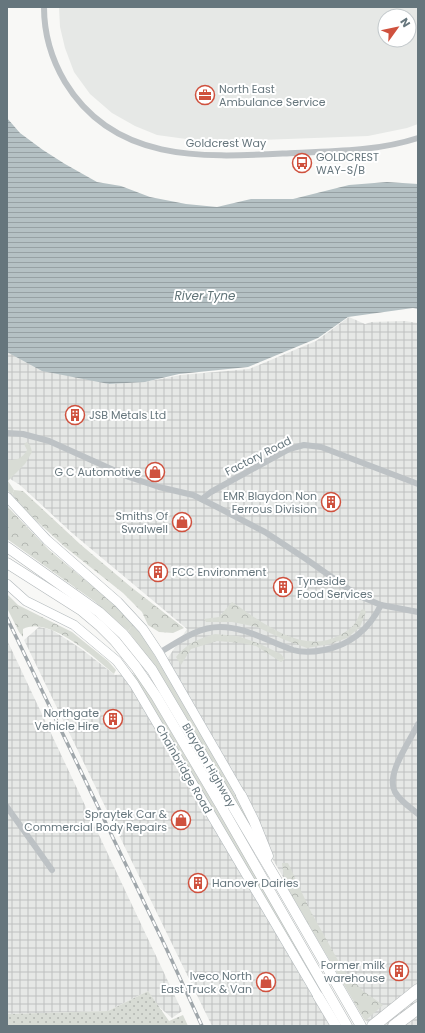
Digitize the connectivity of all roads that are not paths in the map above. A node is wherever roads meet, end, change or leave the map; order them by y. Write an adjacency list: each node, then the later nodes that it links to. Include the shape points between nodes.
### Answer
1 (44, 7): 2 (street, Goldcrest Way, via 51,51 69,88 96,118 114,131 139,143 171,152 240,155 374,148)
2 (418, 138)
3 (7, 433): 6 (street, via 23,434 49,441 129,477)
4 (418, 484): 6 (street, Factory Road, via 321,447 304,444)
5 (7, 497): 12 (main road, via 47,540 118,602 143,629)
6 (202, 499): 10 (street, via 265,532 357,594)
7 (7, 547): 18 (main road, Blaydon Highway, via 99,612 139,653 169,697)
8 (7, 563): 23 (main road, Blaydon Highway, via 86,614 115,641 136,667 213,792)
9 (7, 584): 20 (main road, Chainbridge Road, via 26,601 74,625 117,661 134,684)
10 (381, 604): 11 (street); 12 (street, via 365,629 347,643 330,649 304,652 294,650 242,630 220,627 198,631)
11 (418, 612)
12 (159, 653): 14 (main road)
13 (418, 724): 16 (street, via 393,773 392,783 397,795)
14 (241, 795): 18 (main road)
15 (7, 807): 17 (street)
16 (418, 814)
17 (52, 870)
18 (282, 889): 24 (main road, Blaydon Highway)
19 (418, 990): 25 (highway)
20 (318, 996): 22 (main road)
21 (418, 1008): 26 (highway)
22 (336, 1026)
23 (347, 1026)
24 (361, 1026)
25 (373, 1026)
26 (394, 1026)

